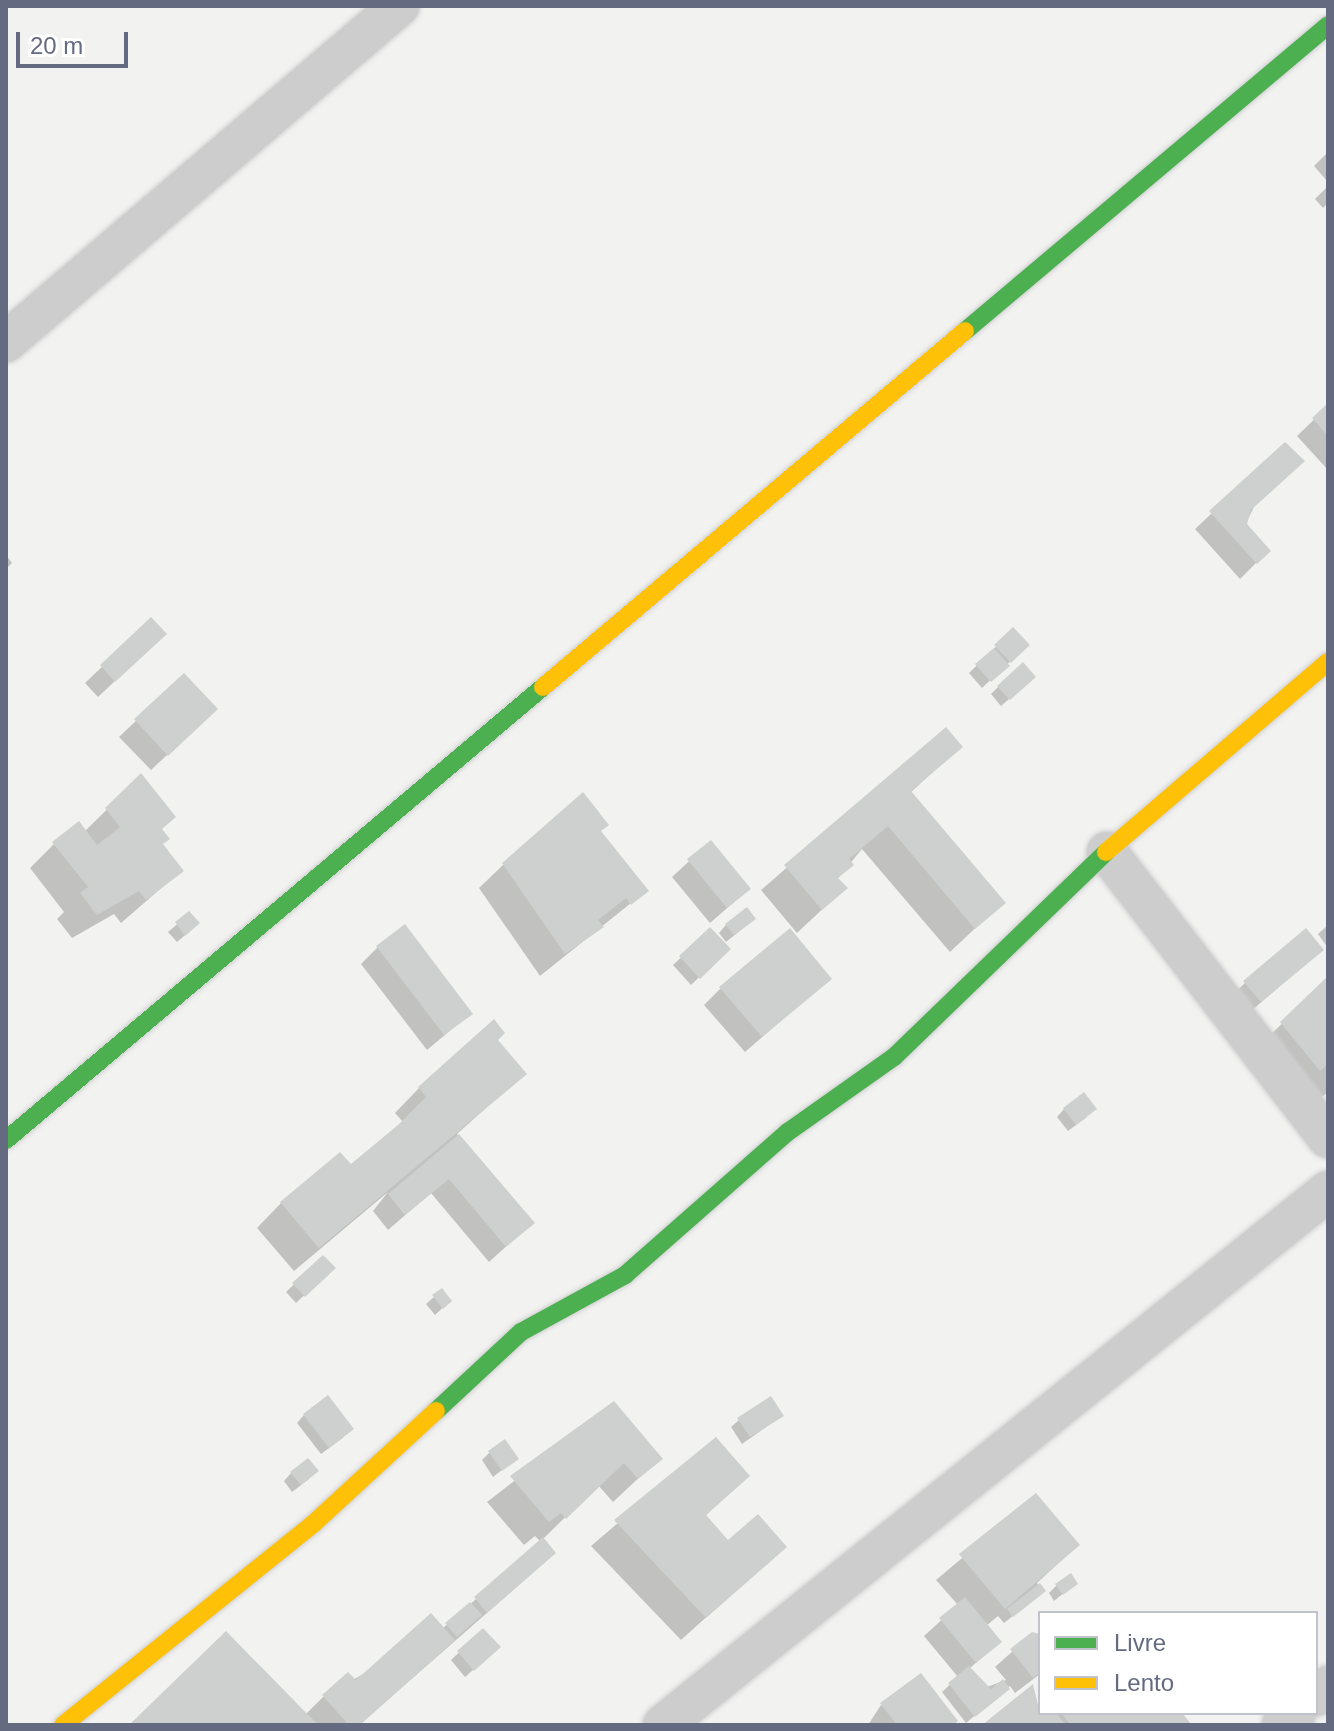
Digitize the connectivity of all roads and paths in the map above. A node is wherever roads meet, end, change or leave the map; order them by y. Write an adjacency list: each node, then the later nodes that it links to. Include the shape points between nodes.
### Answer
1 (399, 6): 3 (street)
2 (1328, 25): 7 (street)
3 (6, 342)
4 (1328, 662): 5 (street)
5 (1107, 852): 6 (street); 9 (street, via 894,1057 788,1132 625,1275 521,1332 313,1524)
6 (1328, 1138)
7 (6, 1140)
8 (1328, 1191): 10 (street)
9 (63, 1725)
10 (663, 1725)

